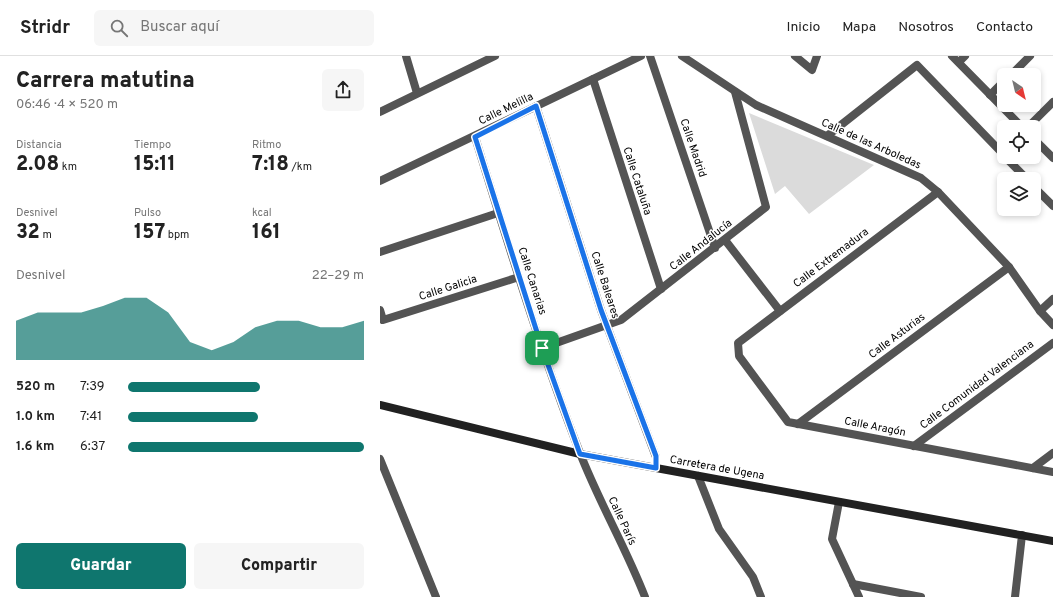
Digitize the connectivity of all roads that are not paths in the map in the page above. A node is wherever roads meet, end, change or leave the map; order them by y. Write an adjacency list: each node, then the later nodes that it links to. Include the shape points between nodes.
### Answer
1 (406, 56): 15 (street)
2 (495, 56): 15 (street)
3 (641, 56): 12 (street, Calle Melilla)
4 (650, 56): 35 (street, Calle Madrid)
5 (682, 56): 14 (street, Calle de las Arboledas)
6 (795, 56): 7 (street, via 812,70)
7 (817, 56)
8 (952, 56): 10 (street)
9 (1030, 56): 11 (street)
10 (962, 59): 16 (street)
11 (1018, 68)
12 (593, 79): 18 (street, Calle Melilla); 39 (street, Calle Cataluña)
13 (997, 88): 16 (street)
14 (735, 92): 22 (street, Calle de las Arboledas, via 756,105); 34 (street, Calle Andalucía, via 766,207)
15 (417, 93): 19 (street)
16 (990, 95): 20 (street)
17 (1053, 102): 21 (street)
18 (536, 106): 23 (street, Calle Melilla); 45 (street, Calle Baleares)
19 (380, 112)
20 (1015, 120)
21 (1035, 120)
22 (827, 136): 25 (street, via 916,65); 30 (street, Calle de las Arboledas, via 921,178)
23 (475, 137): 29 (street, Calle Melilla); 33 (street, Calle Canarias)
24 (1041, 146): 26 (street)
25 (997, 148)
26 (1053, 158)
27 (1013, 164): 28 (street)
28 (1020, 172)
29 (380, 182)
30 (938, 192): 37 (street, Calle de las Arboledas); 42 (street, Calle Extremadura)
31 (1041, 194): 32 (street)
32 (1053, 206)
33 (498, 213): 36 (street); 38 (street, Calle Canarias)
34 (725, 240): 35 (street, Calle Andalucía); 42 (street)
35 (715, 248): 39 (street, Calle Andalucía)
36 (380, 252)
37 (1009, 267): 43 (street, Calle de las Arboledas); 50 (street, Calle Asturias)
38 (519, 276): 41 (street, Calle Galicia, via 383,320); 48 (street, Calle Canarias)
39 (661, 290): 45 (street, Calle Andalucía, via 621,320)
40 (1053, 299): 43 (street)
41 (380, 310)
42 (780, 311): 46 (street, Calle Extremadura)
43 (1040, 311): 44 (street, Calle de las Arboledas)
44 (1053, 325)
45 (607, 326): 48 (street, Calle Andalucía); 55 (street, Calle Baleares, via 656,456)
46 (738, 343): 50 (street, Calle Aragón, via 739,356 788,422)
47 (1053, 343): 51 (street, Calle Comunidad Valenciana)
48 (542, 348): 53 (street, Calle Canarias)
49 (380, 405): 53 (main road, Carretera de Ugena)
50 (798, 424): 51 (street, Calle Aragón)
51 (914, 446): 56 (street, Calle Aragón)
52 (1053, 453): 56 (street)
53 (580, 454): 55 (main road, Carretera de Ugena); 64 (street, Calle París)
54 (380, 459): 63 (street)
55 (656, 468): 58 (main road, Carretera de Ugena)
56 (1033, 468): 57 (street, Calle Aragón)
57 (1053, 472)
58 (698, 476): 59 (main road, Carretera de Ugena); 65 (street, via 719,529 753,577)
59 (839, 502): 60 (main road, Carretera de Ugena); 62 (street, via 832,540)
60 (1022, 535): 61 (main road, Carretera de Ugena); 68 (street)
61 (1053, 541)
62 (853, 584): 66 (street); 67 (street)
63 (436, 597)
64 (645, 597)
65 (761, 597)
66 (859, 597)
67 (921, 597)
68 (1015, 597)

